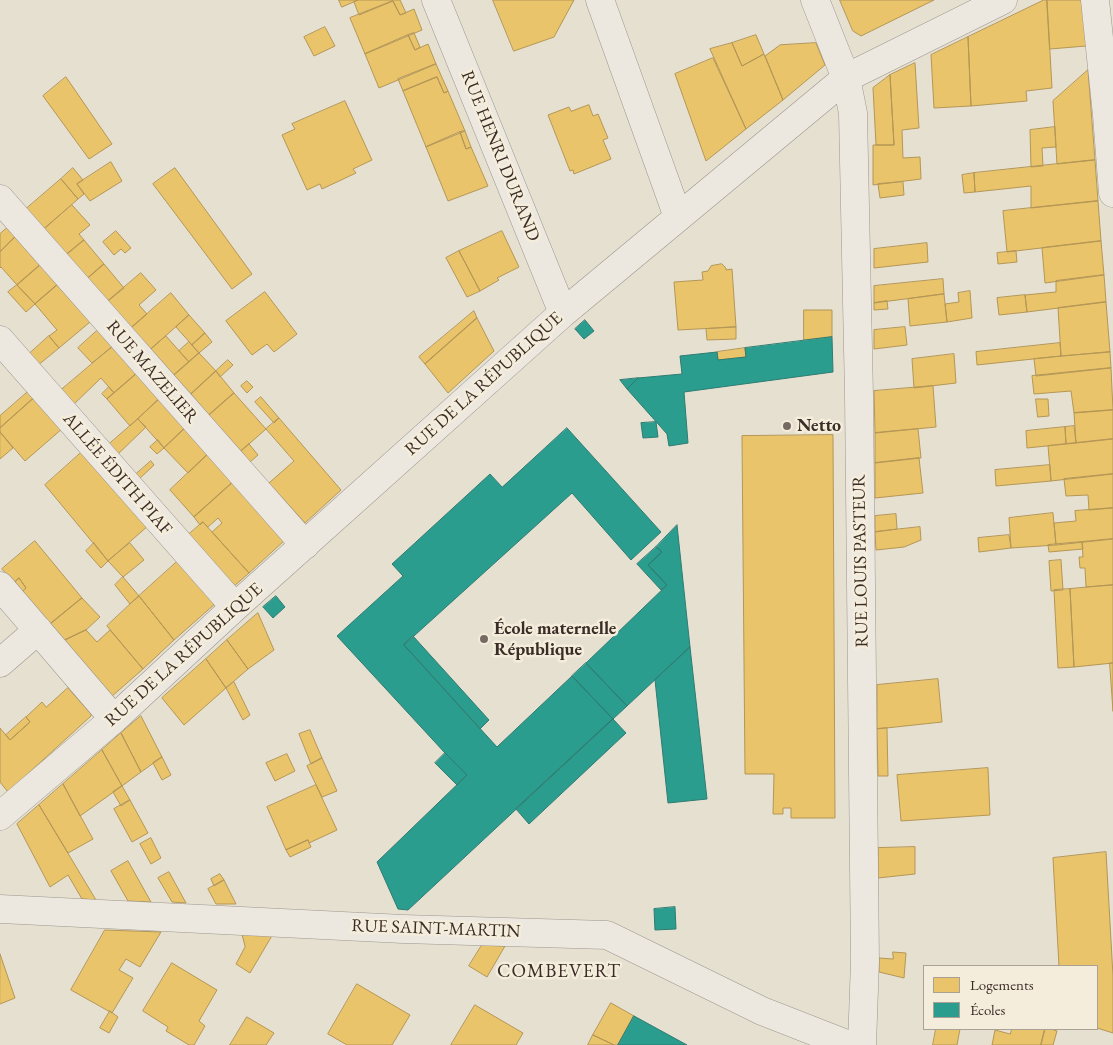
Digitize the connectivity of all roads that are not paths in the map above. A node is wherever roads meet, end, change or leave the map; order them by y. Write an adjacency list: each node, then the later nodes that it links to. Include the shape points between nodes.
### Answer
1 (436, 0): 11 (street, RUE HENRI DURAND)
2 (600, 0): 10 (street)
3 (815, 0): 6 (street, RUE LOUIS PASTEUR)
4 (1003, 0): 6 (street, RUE DE LA RÉPUBLIQUE)
5 (1095, 0): 7 (street)
6 (846, 78): 10 (street, RUE DE LA RÉPUBLIQUE); 22 (street, RUE LOUIS PASTEUR, via 853,113 859,386 865,961)
7 (1110, 114): 8 (street)
8 (1113, 193)
9 (0, 199): 13 (street, RUE MAZELIER)
10 (678, 217): 11 (street, RUE DE LA RÉPUBLIQUE)
11 (563, 313): 13 (street, RUE DE LA RÉPUBLIQUE)
12 (0, 340): 15 (street, ALLÉE ÉDITH PIAF)
13 (305, 544): 15 (street, RUE DE LA RÉPUBLIQUE)
14 (0, 586): 16 (street)
15 (235, 607): 18 (street, RUE DE LA RÉPUBLIQUE)
16 (38, 630): 17 (street); 18 (street)
17 (0, 663)
18 (114, 719): 19 (street, RUE DE LA RÉPUBLIQUE)
19 (0, 816)
20 (0, 909): 21 (street, RUE SAINT-MARTIN, via 403,929 607,935 762,1011)
21 (849, 1045)
22 (862, 1045)

